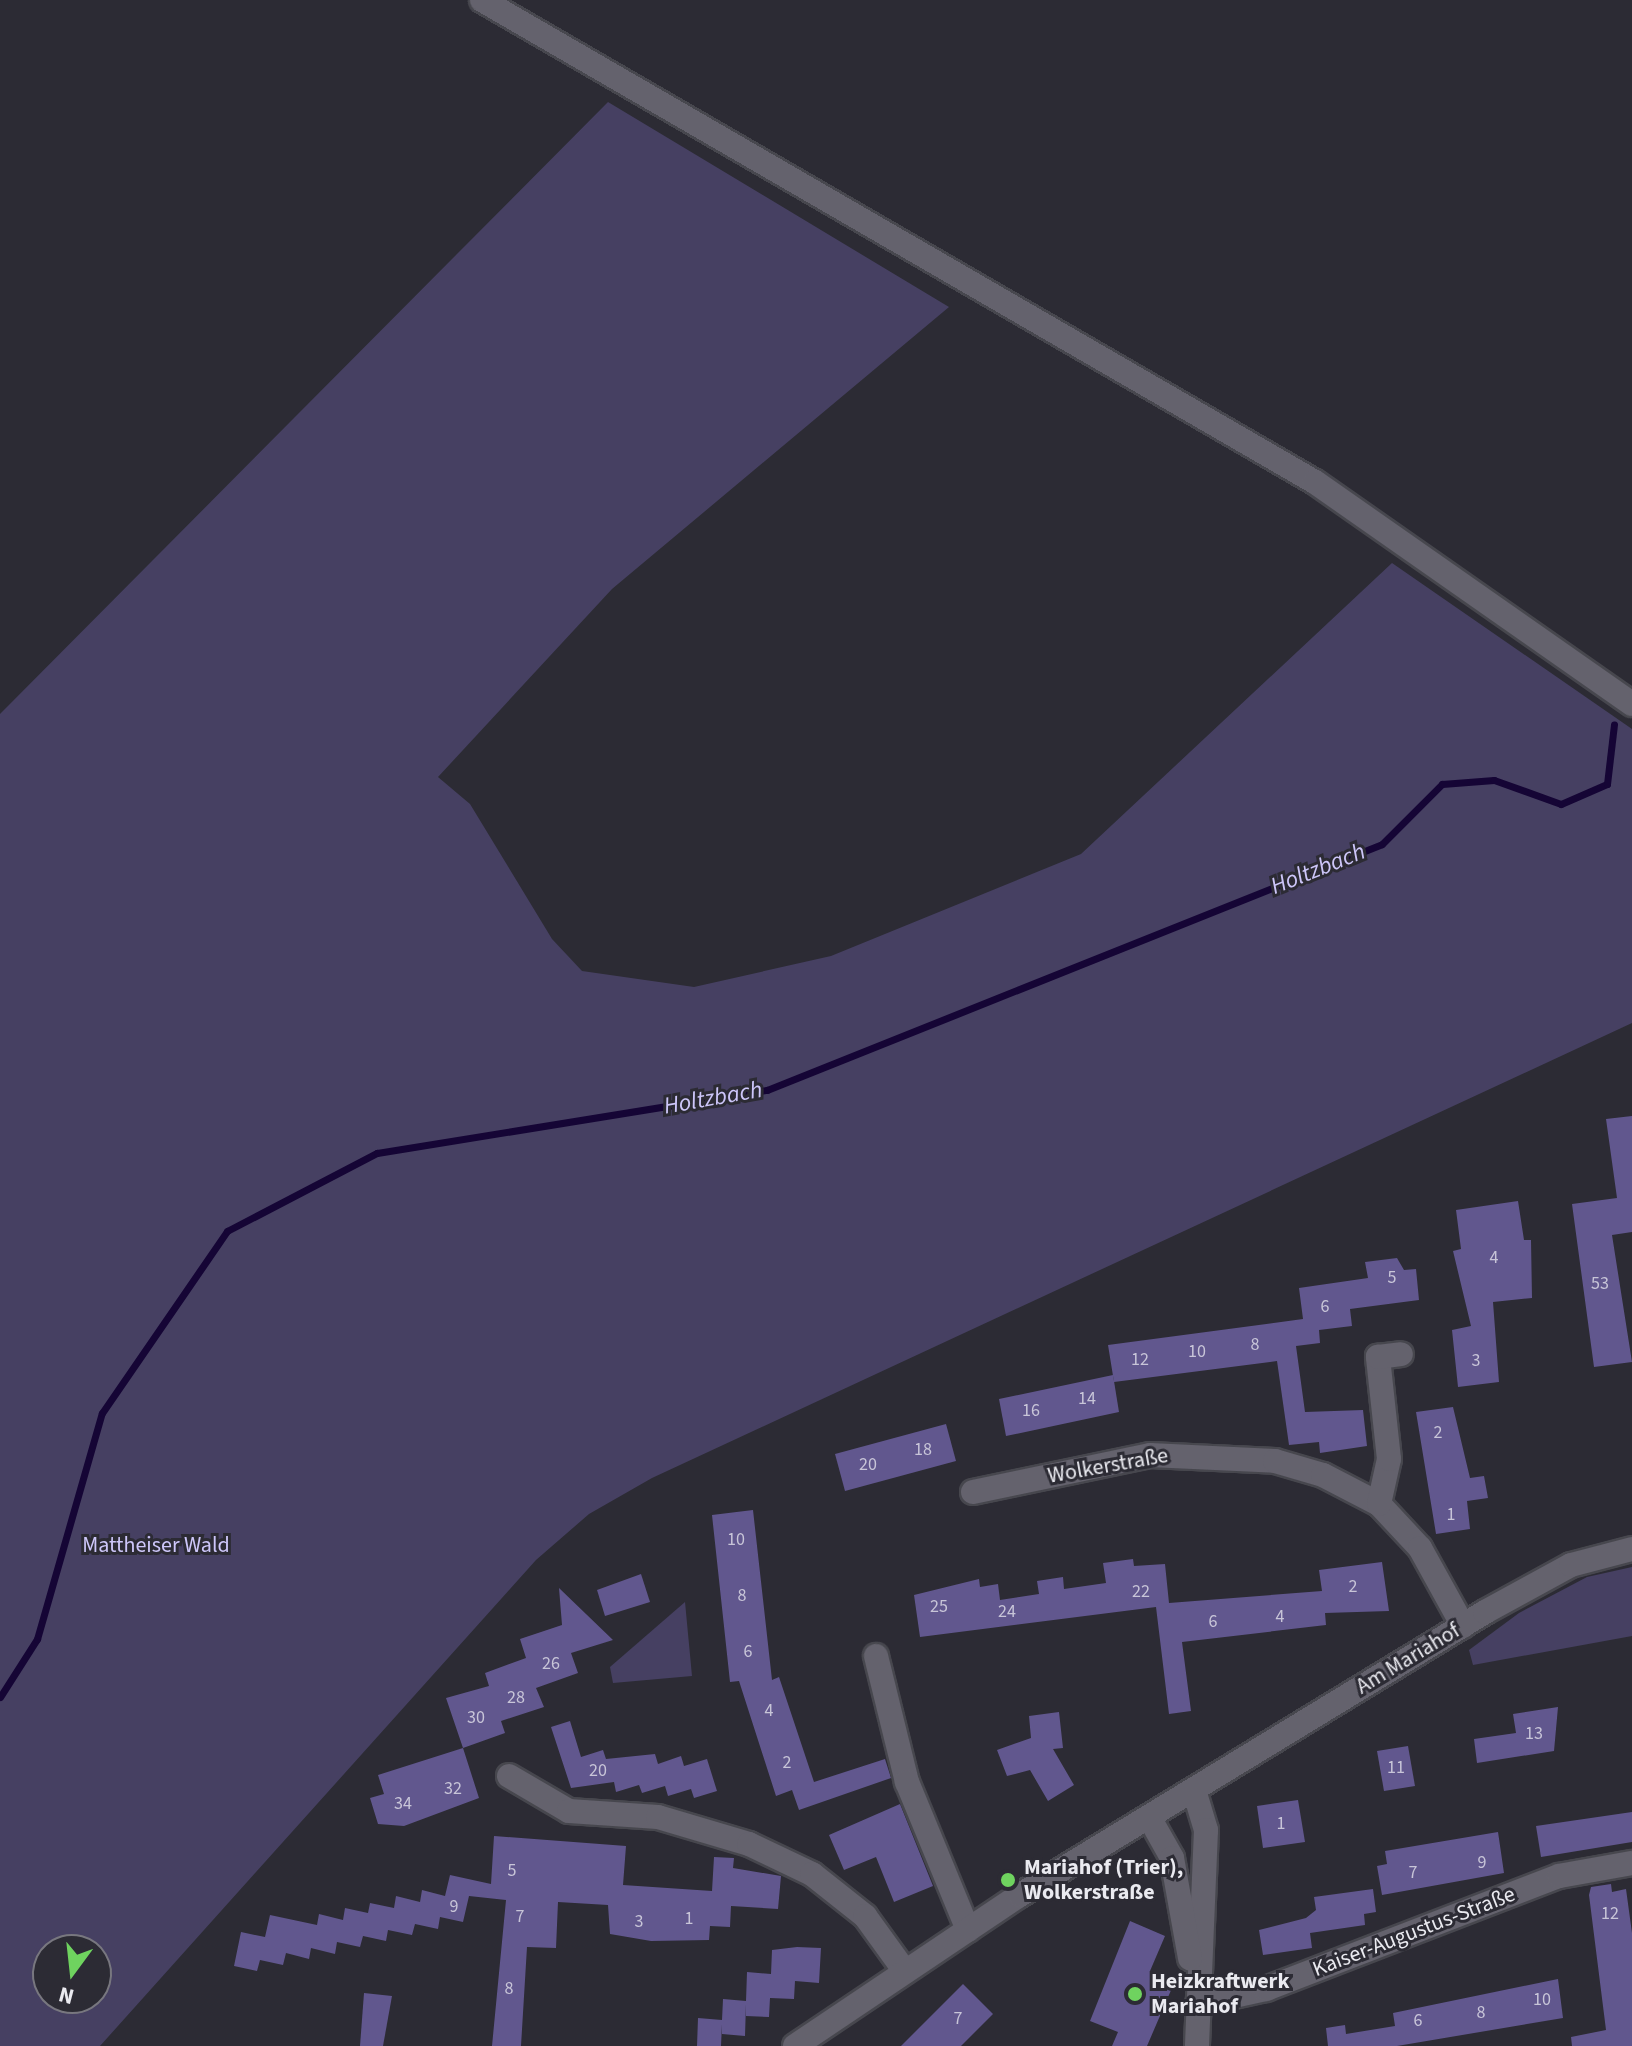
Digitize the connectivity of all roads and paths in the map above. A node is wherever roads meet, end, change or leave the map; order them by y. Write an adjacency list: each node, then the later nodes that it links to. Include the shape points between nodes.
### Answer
1 (482, 0): 2 (street, via 1315,482)
2 (1632, 704)
3 (1401, 1354): 5 (street, via 1378,1357 1389,1459)
4 (973, 1492): 5 (street, Wolkerstraße, via 1150,1455 1212,1452 1323,1475)
5 (1379, 1504): 7 (street, Wolkerstraße, via 1420,1548)
6 (1632, 1549): 7 (street, Am Mariahof, via 1548,1575)
7 (1463, 1626): 10 (street, Am Mariahof)
8 (876, 1656): 13 (street, via 907,1782)
9 (509, 1776): 14 (street, via 569,1811 658,1817 749,1844 812,1874 865,1916)
10 (1194, 1790): 11 (street, Am Mariahof); 15 (street, via 1206,1830)
11 (1149, 1817): 13 (street, Am Mariahof); 15 (street, via 1172,1858)
12 (1632, 1863): 15 (street, Kaiser-Augustus-Straße, via 1559,1876 1266,1989)
13 (968, 1930): 14 (street, Am Mariahof)
14 (904, 1970): 16 (street, Am Mariahof)
15 (1198, 2004): 17 (street)
16 (795, 2046)
17 (1197, 2046)

